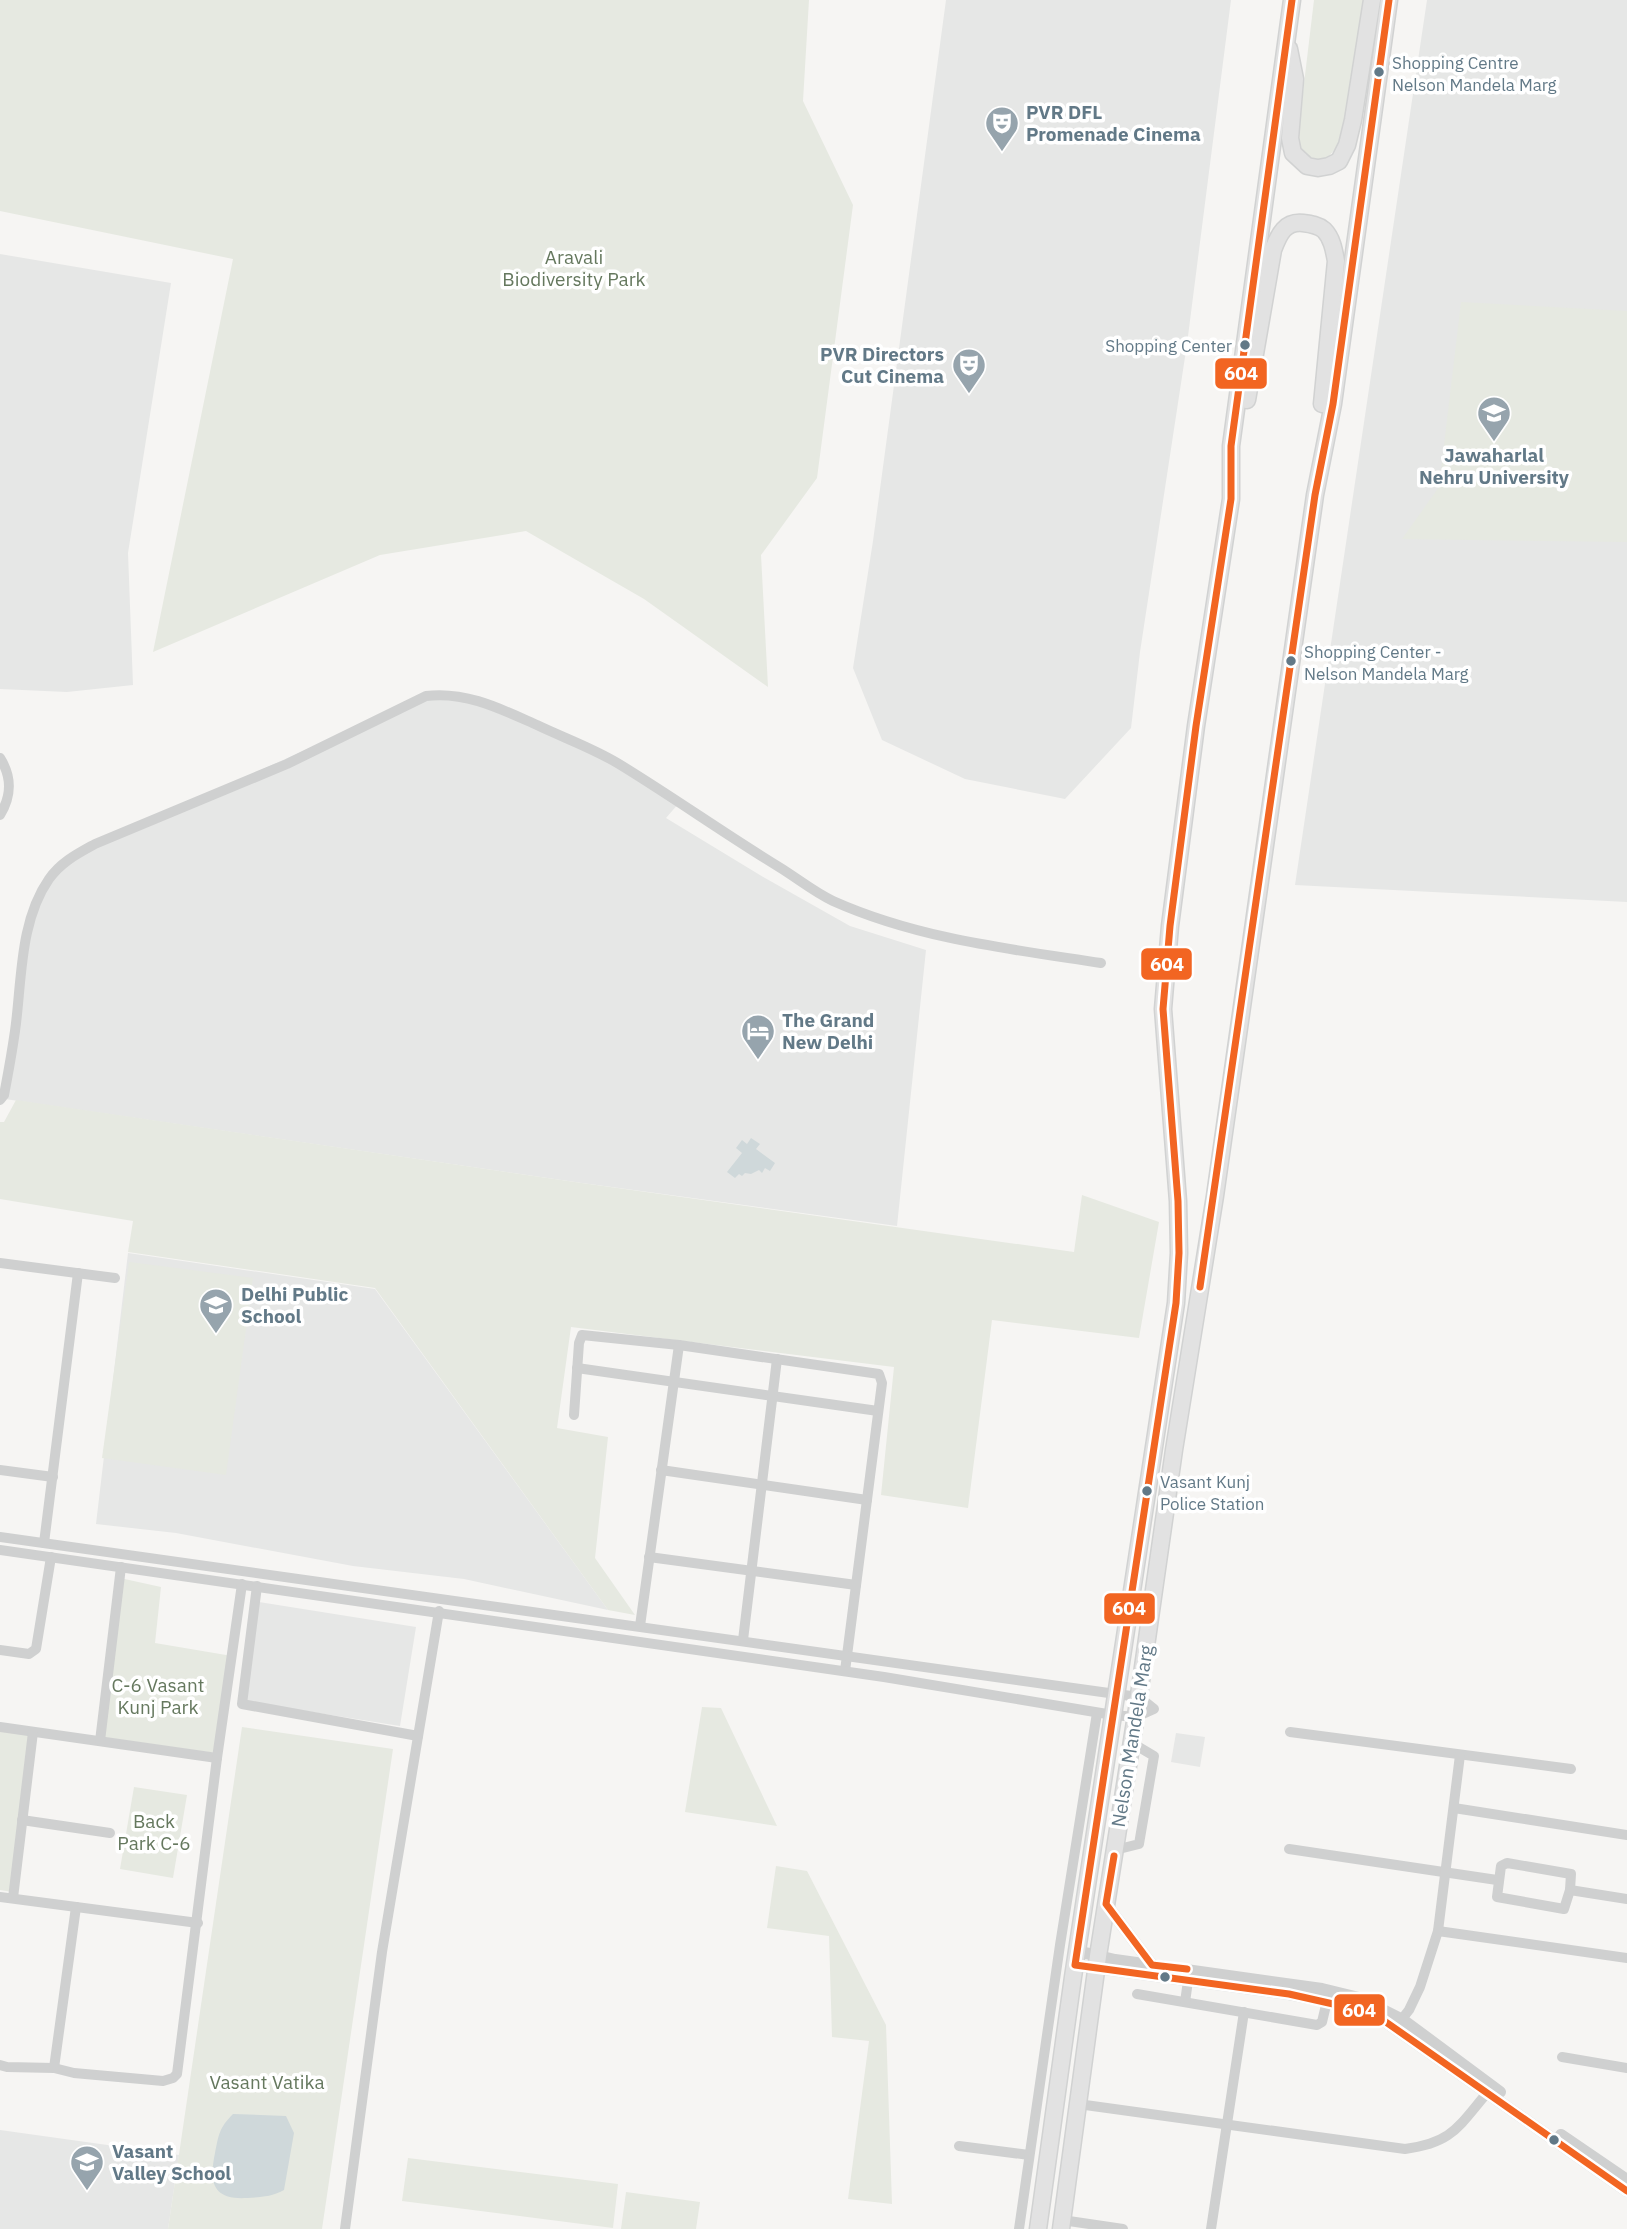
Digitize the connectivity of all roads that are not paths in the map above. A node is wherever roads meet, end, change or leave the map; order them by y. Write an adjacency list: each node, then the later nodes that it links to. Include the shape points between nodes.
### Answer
1 (1292, 0): 4 (main road, Nelson Mandela Marg)
2 (1372, 0): 4 (main road, via 1347,145 1339,160 1328,166 1307,166 1293,153 1295,79)
3 (1389, 0): 5 (main road, Nelson Mandela Marg, via 1333,404)
4 (1286, 37): 6 (main road, Nelson Mandela Marg, via 1231,446)
5 (1315, 495): 6 (main road, Nelson Mandela Marg, via 1336,261 1324,230 1296,222 1286,226 1273,250); 45 (main road, Nelson Mandela Marg)
6 (1231, 499): 44 (main road, Nelson Mandela Marg, via 1189,779 1163,1009 1178,1201 1176,1303)
7 (0, 758): 8 (street, via 10,786)
8 (0, 815)
9 (1101, 963): 10 (street, via 948,938 868,915 830,899 615,761 468,697 426,695 287,764 68,858 49,879 36,904)
10 (0, 1100)
11 (0, 1263): 12 (street)
12 (78, 1273): 13 (street); 23 (street)
13 (116, 1278)
14 (679, 1345): 15 (street); 16 (street, via 582,1335); 17 (street)
15 (777, 1359): 18 (street); 19 (street, via 875,1372 882,1383)
16 (577, 1368): 17 (street); 20 (street)
17 (674, 1381): 18 (street); 22 (street)
18 (773, 1396): 19 (street); 24 (street)
19 (878, 1410): 25 (street)
20 (574, 1415)
21 (0, 1470): 23 (street)
22 (661, 1470): 24 (street); 30 (street)
23 (52, 1477): 27 (street)
24 (762, 1485): 25 (street); 32 (street)
25 (867, 1500): 35 (street)
26 (0, 1537): 27 (street)
27 (44, 1543): 37 (street)
28 (0, 1550): 29 (street)
29 (51, 1557): 31 (street); 40 (street, via 36,1649 29,1654)
30 (649, 1558): 32 (street); 37 (street)
31 (121, 1567): 33 (street); 52 (street)
32 (752, 1572): 35 (street); 39 (street)
33 (242, 1584): 34 (street); 55 (street)
34 (257, 1586): 36 (street); 51 (street, via 242,1704)
35 (856, 1586): 42 (street)
36 (439, 1611): 41 (street); 51 (street)
37 (639, 1626): 38 (street)
38 (700, 1634): 39 (street); 41 (street)
39 (743, 1640): 42 (street)
40 (0, 1650)
41 (702, 1651): 43 (street)
42 (847, 1654): 43 (street); 44 (street)
43 (845, 1671): 46 (street)
44 (1116, 1694): 45 (street); 46 (main road, Nelson Mandela Marg)
45 (1139, 1697): 47 (main road, Nelson Mandela Marg)
46 (1105, 1714): 47 (street); 61 (street); 62 (main road, Nelson Mandela Marg)
47 (1136, 1717): 53 (main road, Nelson Mandela Marg)
48 (0, 1727): 49 (street)
49 (33, 1732): 52 (street); 58 (street)
50 (1290, 1732): 54 (street)
51 (418, 1735): 99 (street, via 381,1961)
52 (100, 1741): 55 (street)
53 (1132, 1743): 64 (main road, Nelson Mandela Marg); 64 (street, via 1154,1756 1139,1844)
54 (1460, 1755): 56 (street); 57 (street)
55 (217, 1758): 73 (street)
56 (1571, 1769)
57 (1454, 1808): 60 (street); 65 (street)
58 (22, 1820): 59 (street); 68 (street)
59 (110, 1833)
60 (1627, 1835)
61 (1076, 1841): 62 (street); 75 (street)
62 (1093, 1844): 76 (main road, Nelson Mandela Marg)
63 (1289, 1849): 65 (street)
64 (1115, 1850): 71 (main road, Nelson Mandela Marg)
65 (1446, 1871): 66 (street); 74 (street)
66 (1497, 1880): 67 (street, via 1501,1866 1507,1863 1568,1872); 67 (street, via 1499,1899 1560,1909 1566,1906)
67 (1570, 1890): 69 (street)
68 (13, 1898): 70 (street); 72 (street)
69 (1627, 1899)
70 (0, 1900)
71 (1106, 1904): 78 (main road, Nelson Mandela Marg); 80 (street)
72 (76, 1907): 73 (street); 89 (street)
73 (198, 1923): 89 (street, via 178,2069 173,2078 163,2081)
74 (1438, 1931): 77 (street); 86 (street, via 1420,1987)
75 (1060, 1945): 76 (street); 95 (street)
76 (1076, 1955): 78 (street); 101 (main road, Nelson Mandela Marg)
77 (1627, 1958)
78 (1097, 1962): 79 (street); 92 (main road, Nelson Mandela Marg)
79 (1114, 1965): 80 (street); 81 (street)
80 (1152, 1965): 86 (street, via 1336,1991 1369,2001)
81 (1188, 1981): 83 (street); 84 (street)
82 (1136, 1994): 84 (street)
83 (1327, 2001): 85 (street, via 1317,2025); 86 (street)
84 (1185, 2002): 85 (street)
85 (1244, 2012): 93 (street)
86 (1399, 2023): 91 (street); 96 (street)
87 (1562, 2057): 90 (street)
88 (0, 2065): 89 (street)
89 (54, 2068)
90 (1627, 2068)
91 (1487, 2093): 93 (street, via 1445,2138 1405,2149); 97 (street)
92 (1078, 2104): 93 (street); 98 (main road, Nelson Mandela Marg)
93 (1227, 2124): 103 (street)
94 (959, 2147): 95 (street)
95 (1029, 2155): 100 (street)
96 (1627, 2180)
97 (1627, 2191)
98 (1062, 2225): 102 (street)
99 (345, 2229)
100 (1019, 2229)
101 (1038, 2229)
102 (1123, 2229)
103 (1211, 2229)

